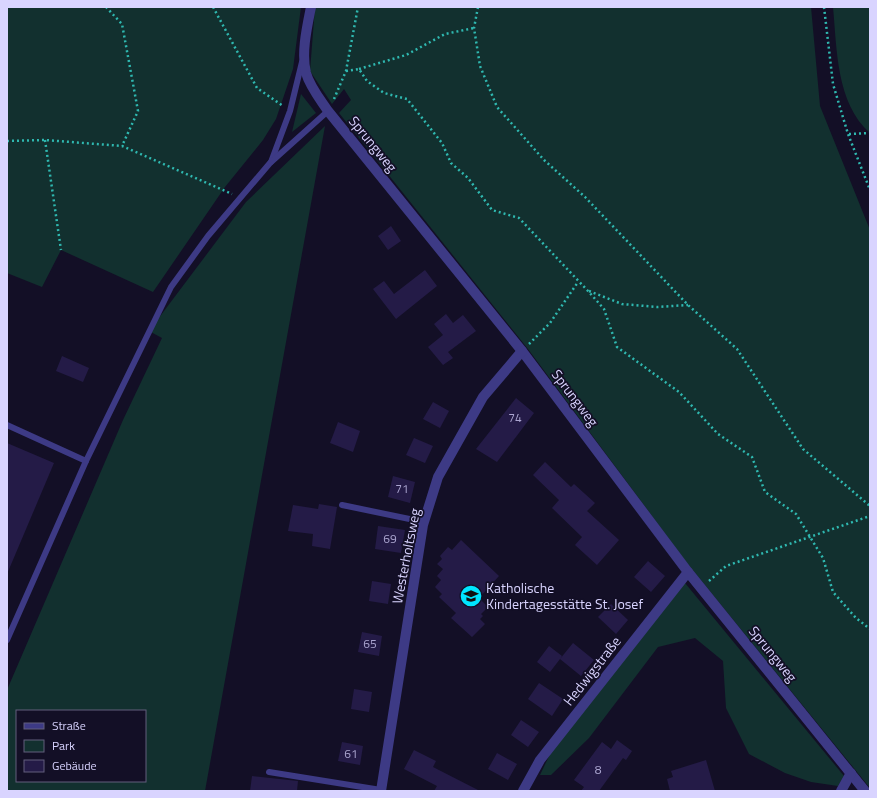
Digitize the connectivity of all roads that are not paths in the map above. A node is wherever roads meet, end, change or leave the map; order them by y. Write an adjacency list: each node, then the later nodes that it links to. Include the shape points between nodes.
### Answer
1 (311, 7): 2 (street, Sprungweg)
2 (304, 55): 3 (street, Sprungweg, via 309,80); 4 (lane, via 290,111)
3 (327, 109): 4 (lane); 5 (street, Sprungweg)
4 (270, 163): 7 (lane, via 208,236 171,287)
5 (522, 351): 9 (street, Westerholtsweg, via 483,398 438,477); 10 (street, Sprungweg)
6 (7, 425): 7 (lane)
7 (86, 461): 11 (lane)
8 (342, 505): 9 (lane)
9 (424, 522): 14 (street, Westerholtsweg)
10 (688, 572): 13 (street, Sprungweg); 15 (street, Hedwigstraße, via 540,760)
11 (7, 640)
12 (269, 772): 14 (lane)
13 (851, 773): 16 (street); 17 (street, Sprungweg)
14 (381, 790)
15 (523, 791)
16 (841, 791)
17 (866, 791)

